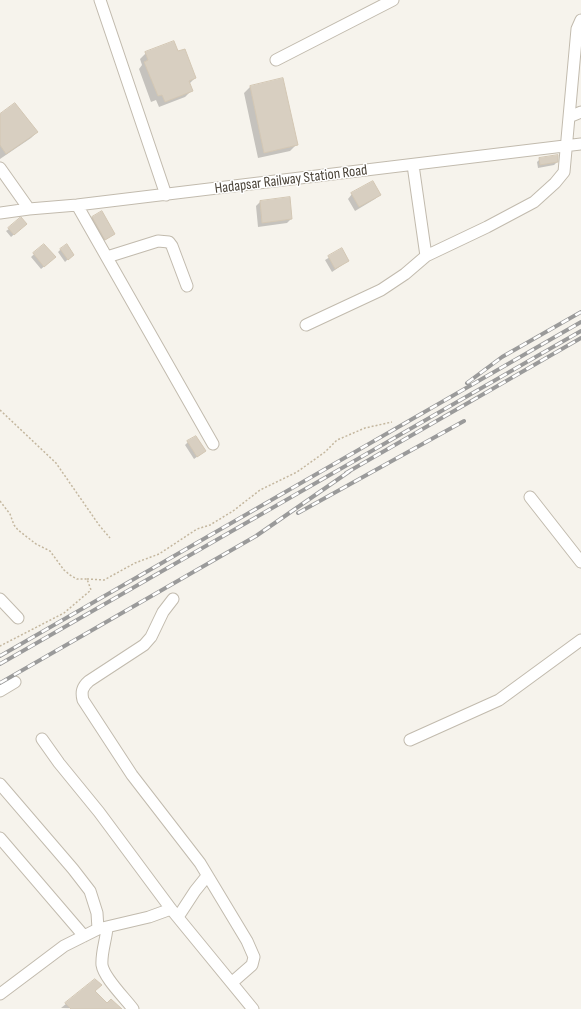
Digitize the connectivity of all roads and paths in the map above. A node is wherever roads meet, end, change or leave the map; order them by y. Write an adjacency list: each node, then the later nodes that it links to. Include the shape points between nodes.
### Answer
1 (100, 0): 12 (street)
2 (393, 0): 4 (street)
3 (581, 20): 5 (street, via 577,28)
4 (276, 60)
5 (578, 63): 7 (street)
6 (581, 112): 7 (street)
7 (569, 117): 9 (street)
8 (581, 144): 9 (street, Hadapsar Railway Station Road)
9 (566, 146): 10 (street, Hadapsar Railway Station Road); 16 (street, via 564,172 534,202)
10 (413, 165): 12 (street, Hadapsar Railway Station Road); 16 (street)
11 (0, 168): 14 (street)
12 (166, 194): 13 (street, Hadapsar Railway Station Road)
13 (77, 205): 14 (street, Hadapsar Railway Station Road); 17 (street)
14 (29, 209): 15 (street, Hadapsar Railway Station Road)
15 (0, 213)
16 (426, 256): 19 (street, via 381,290)
17 (107, 257): 18 (street, via 165,240 172,246); 22 (street)
18 (187, 286)
19 (306, 325)
20 (0, 410): 25 (path, via 56,463)
21 (392, 422): 27 (path, via 365,428 337,440 297,472 260,490 210,525 197,529 159,554 134,563 104,580)
22 (213, 444)
23 (530, 497): 26 (street)
24 (0, 501): 27 (path, via 18,530 50,551 70,575)
25 (110, 538)
26 (581, 562)
27 (88, 579): 32 (path, via 91,590 64,613)
28 (0, 599): 30 (street)
29 (173, 599): 39 (street, via 163,612 151,638 89,681 81,693 132,775 200,863)
30 (18, 618)
31 (581, 640): 36 (street, via 499,700)
32 (0, 646)
33 (15, 682): 34 (street)
34 (0, 691)
35 (42, 738): 40 (street, via 58,763 100,812)
36 (410, 740)
37 (0, 784): 41 (street, via 90,891)
38 (0, 838): 42 (street)
39 (207, 876): 40 (street); 43 (street, via 254,957 252,965)
40 (175, 913): 41 (street); 46 (street)
41 (102, 928): 42 (street); 45 (street, via 102,967 106,976)
42 (84, 936): 44 (street, via 64,946)
43 (236, 979)
44 (0, 994)
45 (133, 1009)
46 (253, 1009)

